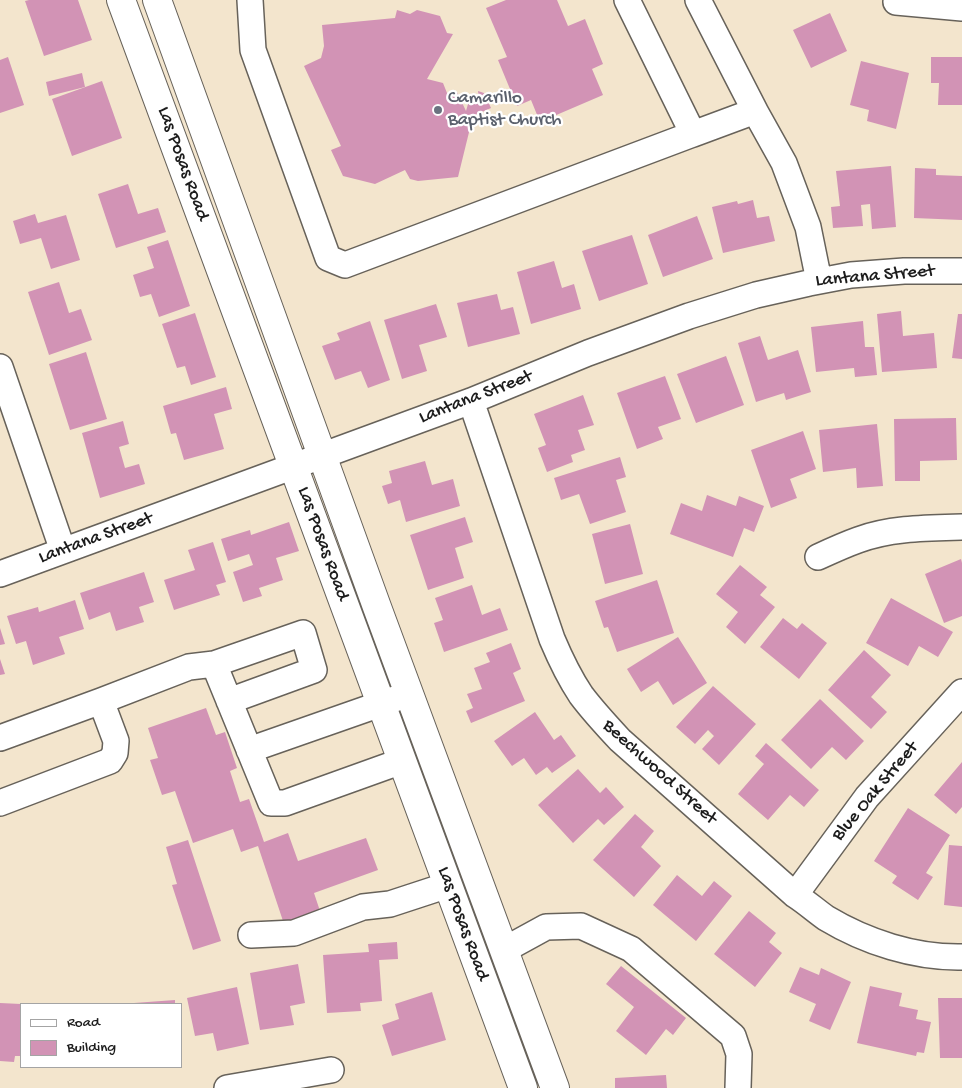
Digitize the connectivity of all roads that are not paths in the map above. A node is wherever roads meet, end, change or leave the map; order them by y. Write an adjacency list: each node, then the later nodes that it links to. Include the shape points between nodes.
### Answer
1 (121, 0): 15 (main road, Las Posas Road)
2 (157, 0): 14 (main road, Las Posas Road)
3 (250, 0): 9 (street, via 253,50 328,258 344,265)
4 (627, 0): 9 (street)
5 (698, 0): 8 (street)
6 (896, 2): 7 (street)
7 (962, 8)
8 (755, 111): 9 (street); 11 (street, via 784,163 808,228)
9 (693, 134)
10 (962, 271): 11 (street, Lantana Street, via 851,275)
11 (819, 281): 13 (street, Lantana Street, via 756,295 689,316)
12 (0, 367): 17 (street)
13 (471, 401): 14 (street, Lantana Street); 31 (street, Beechwood Street, via 552,639 580,693 620,740)
14 (322, 457): 15 (street, Lantana Street); 22 (main road, Las Posas Road)
15 (293, 466): 17 (street, Lantana Street); 25 (main road, Las Posas Road)
16 (962, 527): 18 (street, via 889,532 859,539)
17 (63, 551): 19 (street, Lantana Street)
18 (818, 557)
19 (0, 574)
20 (214, 664): 23 (street, via 189,667); 24 (street); 24 (street, via 303,633 314,670)
21 (962, 692): 31 (street, Blue Oak Street, via 868,797)
22 (409, 694): 25 (street); 33 (main road, Las Posas Road)
23 (101, 701): 26 (street); 29 (street, via 116,742 110,762)
24 (229, 701): 27 (street)
25 (380, 704): 27 (street); 28 (main road, Las Posas Road)
26 (0, 738)
27 (249, 750): 28 (street, via 271,803 286,803)
28 (402, 761): 30 (main road, Las Posas Road)
29 (0, 803)
30 (448, 885): 32 (street, via 390,904 363,907 294,933); 37 (main road, Las Posas Road)
31 (795, 895): 34 (street, Beechwood Street, via 849,931 875,941 929,954)
32 (251, 935)
33 (504, 950): 38 (main road, Las Posas Road); 39 (street, via 546,928 581,926 631,949 734,1036 739,1054)
34 (962, 957)
35 (331, 1070): 36 (street)
36 (227, 1088)
37 (523, 1088)
38 (555, 1088)
39 (738, 1088)

